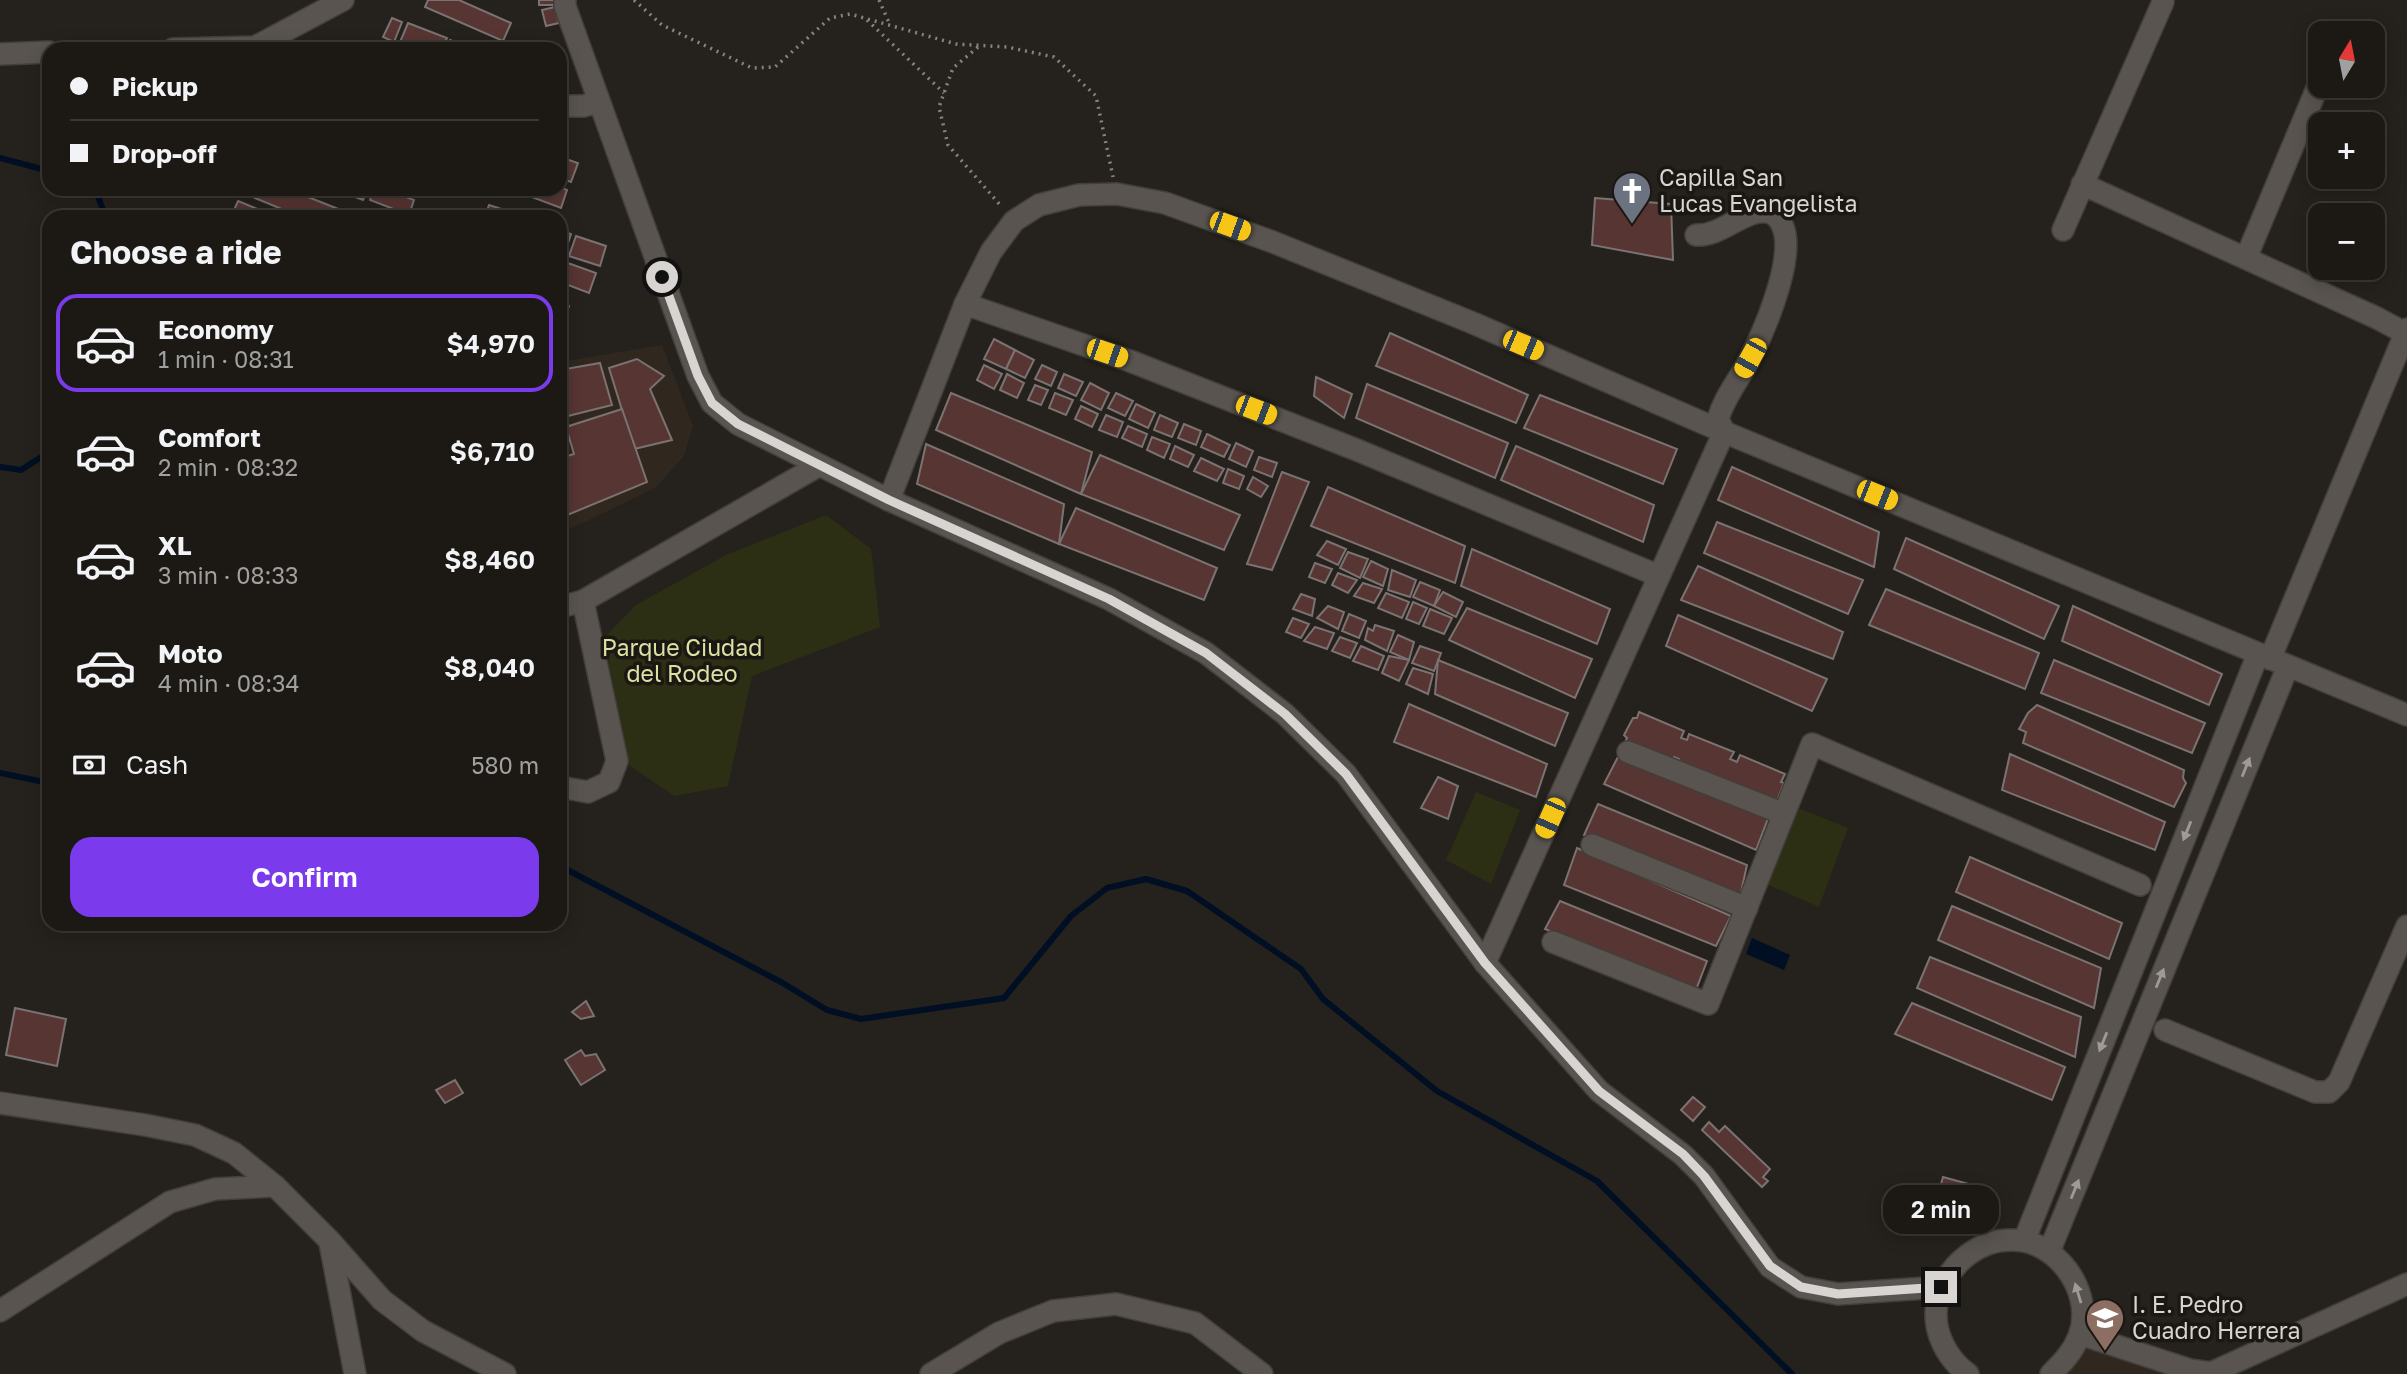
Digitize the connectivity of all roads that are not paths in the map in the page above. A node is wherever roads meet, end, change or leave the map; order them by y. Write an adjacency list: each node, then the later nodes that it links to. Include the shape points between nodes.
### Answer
1 (344, 0): 4 (street)
2 (565, 0): 8 (street)
3 (2164, 2): 10 (street)
4 (265, 42)
5 (42, 52): 6 (street)
6 (0, 54)
7 (2313, 98): 13 (street)
8 (599, 102): 9 (street); 17 (street, via 698,376 712,403 738,424)
9 (567, 106)
10 (2082, 184): 11 (street); 13 (street)
11 (2063, 230)
12 (1696, 236): 16 (street, via 1708,236 1765,212 1782,222 1785,238 1784,263 1760,336 1721,409 1718,419)
13 (2246, 258): 15 (street)
14 (965, 304): 16 (street, via 991,252 1014,220 1039,205 1079,195 1117,194 1165,203 1273,242); 18 (street); 19 (street, via 1130,361 1357,450)
15 (2406, 331): 22 (street)
16 (1724, 432): 19 (street); 22 (street)
17 (818, 466): 18 (street); 20 (street)
18 (889, 500): 32 (street, via 1109,599 1206,653 1285,714 1346,774)
19 (1658, 576): 32 (street)
20 (583, 601): 21 (street); 25 (street, via 617,761 609,782 589,792)
21 (567, 605)
22 (2272, 660): 23 (street); 37 (street, one-way to 37); 38 (street, one-way to 22)
23 (2407, 715)
24 (1628, 752): 26 (street)
25 (567, 790)
26 (1784, 814): 28 (street, via 1812,744); 29 (street)
27 (1592, 845): 29 (street)
28 (2140, 885)
29 (1747, 908): 31 (street, via 1708,1004)
30 (2407, 926): 33 (street, via 2339,1082 2329,1092 2315,1092)
31 (1553, 942)
32 (1485, 963): 40 (street, via 1599,1091 1683,1154 1704,1176 1770,1266 1801,1287 1838,1294)
33 (2165, 1030)
34 (0, 1103): 35 (street, via 195,1135 234,1153)
35 (275, 1186): 36 (street); 41 (street, via 215,1189 170,1202)
36 (330, 1241): 44 (street); 45 (street, via 382,1300 423,1331)
37 (2024, 1241): 38 (street); 40 (street, via 2001,1241 1976,1249 1955,1265)
38 (2049, 1252): 42 (street, one-way to 38, via 2083,1310 2078,1288 2067,1268)
39 (2407, 1284): 42 (street, via 2211,1373)
40 (1941, 1287): 43 (street, via 1936,1311)
41 (0, 1311)
42 (2080, 1334): 49 (street, via 2068,1357)
43 (1945, 1366): 48 (street)
44 (355, 1374)
45 (505, 1374)
46 (931, 1374): 47 (street, via 999,1333 1052,1311 1116,1304 1195,1323)
47 (1262, 1374)
48 (1968, 1374)
49 (2051, 1374)

